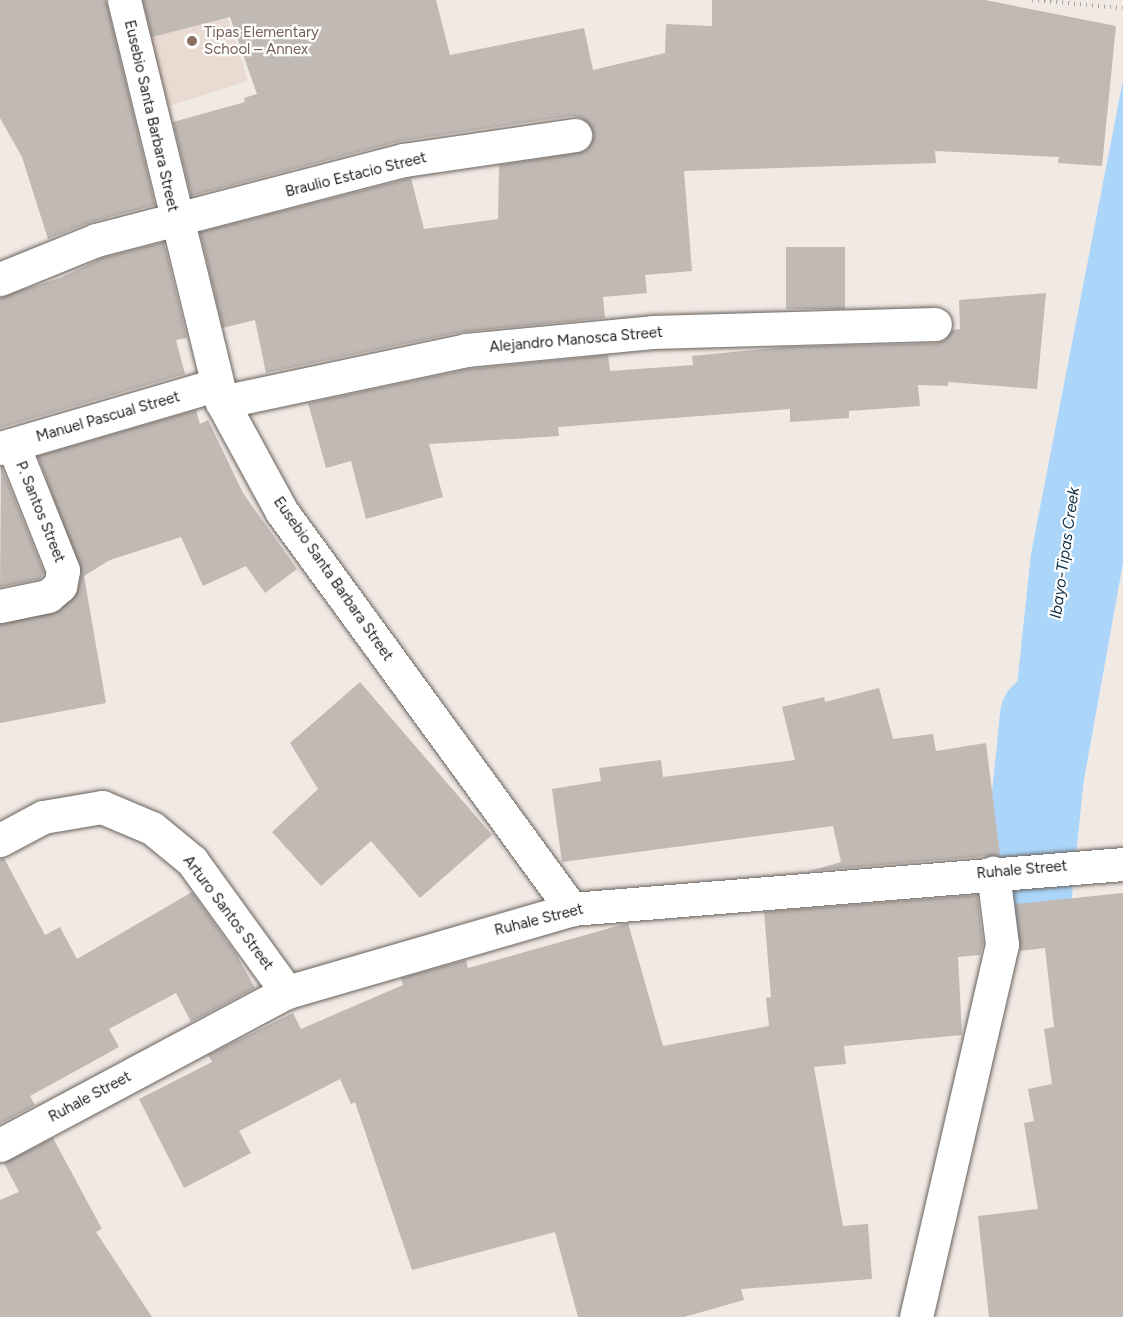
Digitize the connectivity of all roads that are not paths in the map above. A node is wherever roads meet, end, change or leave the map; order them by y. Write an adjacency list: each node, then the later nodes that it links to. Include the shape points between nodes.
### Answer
1 (124, 0): 3 (street, Eusebio Santa Barbara Street)
2 (575, 135): 3 (street, Braulio Estacio Street, via 404,160)
3 (175, 221): 4 (street, Braulio Estacio Street, via 96,240); 6 (street, Eusebio Santa Barbara Street)
4 (0, 279)
5 (935, 324): 6 (street, Alejandro Manosca Street, via 652,332 466,350)
6 (219, 393): 7 (street, Manuel Pascual Street); 12 (street, Eusebio Santa Barbara Street, via 282,512)
7 (7, 447): 8 (street, P. Santos Street, via 63,570 60,586 48,596)
8 (0, 606)
9 (0, 840): 13 (street, Arturo Santos Street, via 43,817 102,807 152,828 192,861)
10 (1123, 864): 11 (street, Ruhale Street)
11 (998, 872): 12 (street, Ruhale Street); 15 (street, via 1002,944)
12 (572, 909): 13 (street, Ruhale Street)
13 (287, 992): 14 (street, Ruhale Street)
14 (0, 1145)
15 (916, 1317)

